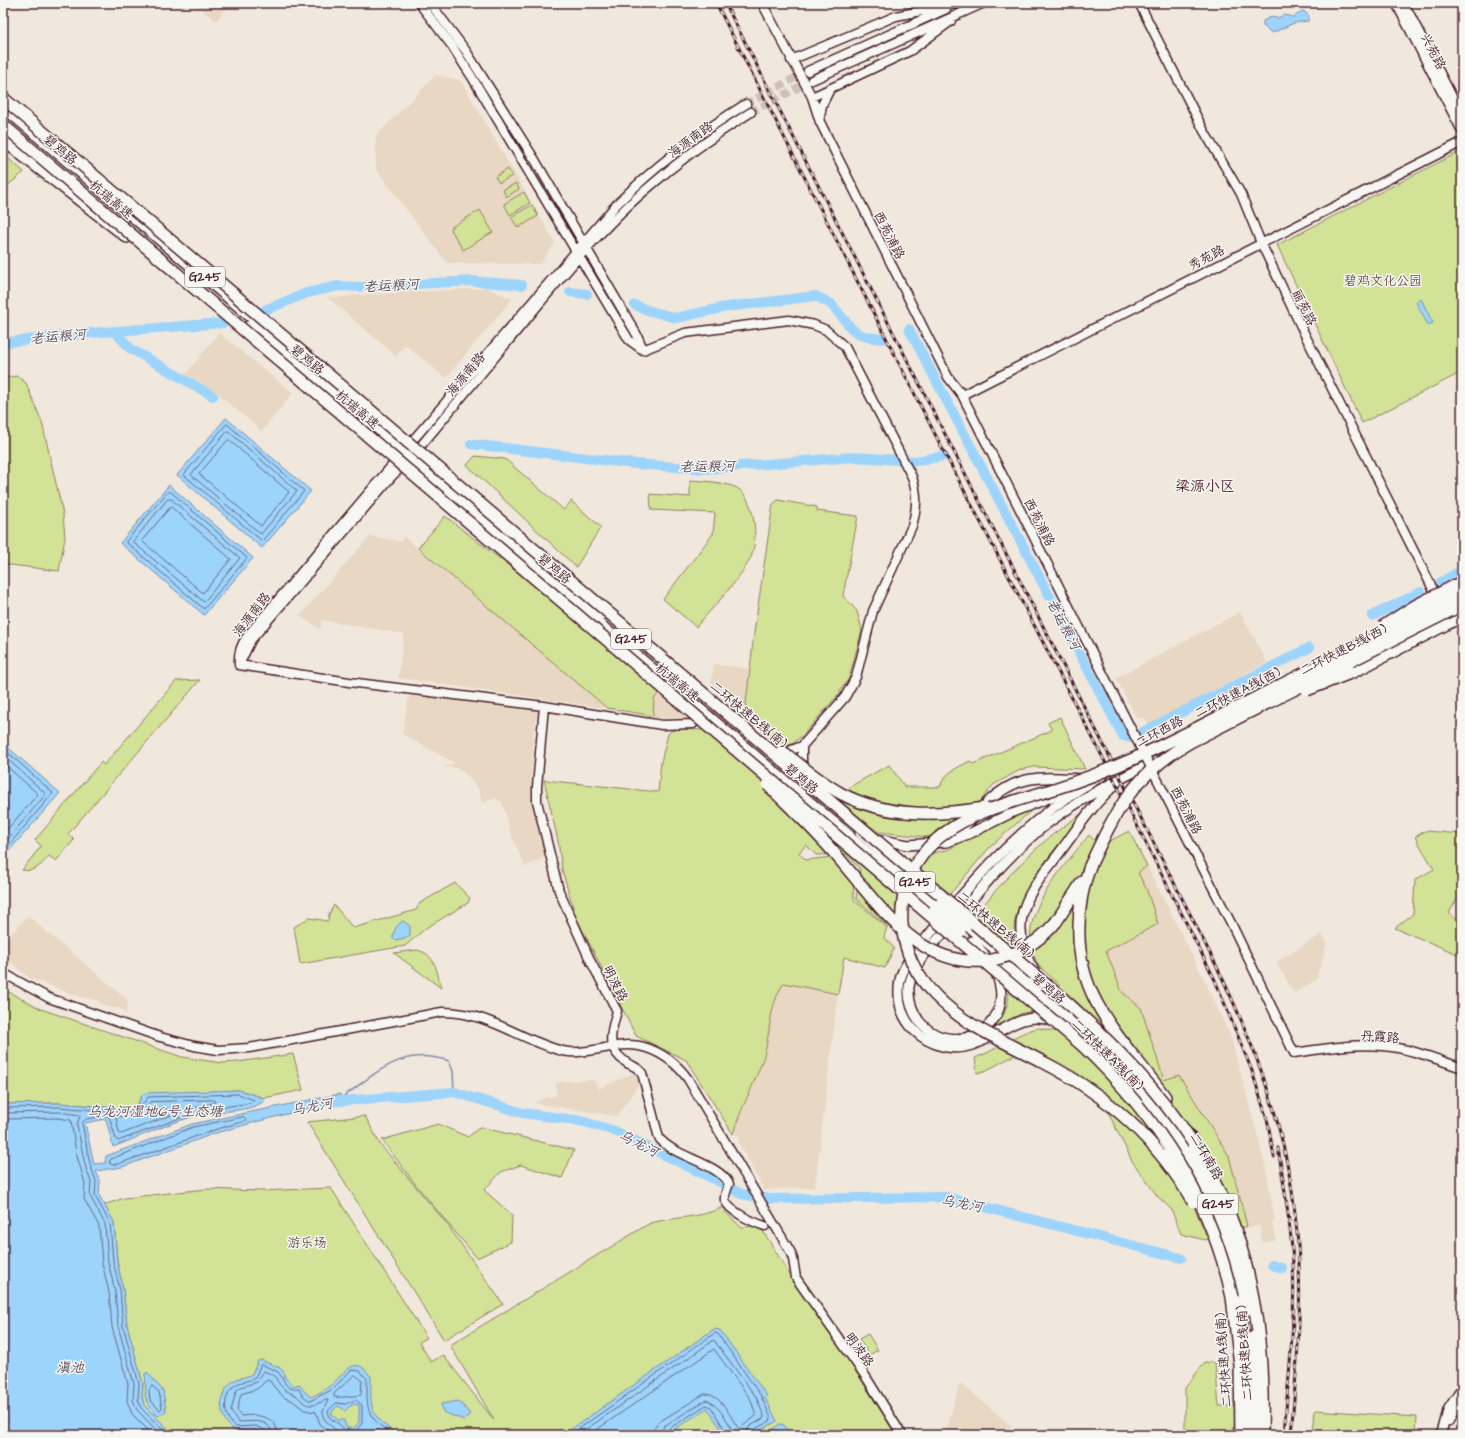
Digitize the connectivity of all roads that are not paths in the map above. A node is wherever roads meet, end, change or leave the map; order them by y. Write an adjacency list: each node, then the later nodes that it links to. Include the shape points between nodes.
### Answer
1 (419, 3): 30 (street, via 468,70)
2 (430, 3): 29 (street, via 466,51 539,167)
3 (762, 3): 10 (street, 西苑浦路)
4 (960, 3): 10 (street, via 896,16); 11 (street)
5 (984, 3): 9 (street)
6 (1139, 3): 28 (street, 丽苑路, via 1204,131 1241,194)
7 (1396, 3): 24 (street, 兴苑路)
8 (1404, 3): 20 (street, 兴苑路)
9 (963, 12): 12 (street); 13 (street, via 910,51)
10 (791, 60): 15 (street, 西苑浦路)
11 (808, 71)
12 (812, 80)
13 (832, 88): 15 (street); 22 (street, via 822,105)
14 (3, 92): 26 (highway, bridge)
15 (812, 97): 22 (street, 西苑浦路)
16 (3, 98): 26 (highway, 杭瑞高速, bridge)
17 (746, 104): 29 (street, 海源南路, via 658,166 616,206)
18 (3, 106): 34 (highway, 碧鸡路 / G245)
19 (751, 112): 29 (street, 海源南路, via 701,145 662,176)
20 (1462, 116)
21 (3, 118): 34 (highway, 碧鸡路 / G245)
22 (820, 122): 33 (street, 西苑浦路, via 948,377)
23 (3, 125): 31 (highway, 杭瑞高速, bridge)
24 (1462, 131)
25 (3, 140): 31 (highway, bridge)
26 (55, 142): 43 (highway, 杭瑞高速, bridge)
27 (1462, 142): 28 (street, 秀苑路)
28 (1261, 243): 33 (street, 秀苑路); 38 (street, 丽苑路, via 1353,434)
29 (584, 246): 30 (street, 海源南路); 32 (street, via 637,335)
30 (577, 254): 32 (street, via 630,340); 34 (street, 海源南路)
31 (222, 312): 47 (highway, 杭瑞高速, bridge)
32 (643, 350): 48 (street, via 685,333 789,320 814,324 845,347 908,467 918,498 916,512 873,610 856,677 845,697)
33 (962, 395): 63 (street, 西苑浦路, bridge, via 1238,936)
34 (407, 455): 45 (street, 海源南路, via 248,635 238,655 239,665 349,682); 47 (highway, 碧鸡路 / G245); 49 (highway, 碧鸡路 / G245)
35 (1462, 582): 44 (highway, bridge, via 1415,606)
36 (1462, 588): 38 (main road, 二环西路)
37 (1462, 594): 44 (highway, 二环快速A线(西), bridge)
38 (1438, 600): 42 (street, 丽苑路); 51 (main road, 二环西路, via 1289,676)
39 (1462, 605): 46 (highway, 二环快速B线(西), bridge)
40 (1462, 611): 42 (main road, 二环西路)
41 (1462, 616): 46 (highway, bridge, via 1341,677)
42 (1448, 620): 50 (main road, 二环西路)
43 (622, 624): 53 (highway, bridge, via 814,776 855,800 884,809 923,813 963,811); 65 (highway, 二环快速B线(南), bridge, via 1082,1016 1145,1080 1175,1116)
44 (1312, 670): 53 (highway, 二环快速A线(西), bridge, via 1122,764)
45 (544, 706): 47 (street, via 662,725 693,724); 62 (street, 明波路, via 538,801 559,891 591,962 617,1011 611,1034)
46 (1261, 707): 56 (highway, 二环快速B线(西), bridge, via 1180,748 1151,769 1136,783 1119,808)
47 (699, 714): 54 (highway, 碧鸡路 / G245); 56 (highway, bridge, via 817,834 900,928 942,955 962,960 989,960 1012,954 1028,946 1043,936 1060,916); 67 (highway, 二环快速A线(南), bridge, via 1045,1012 1120,1083 1162,1135 1190,1180 1213,1230)
48 (802, 746): 49 (street, via 789,751); 52 (street)
49 (767, 753): 52 (highway, 碧鸡路 / G245)
50 (1135, 771): 58 (main road, via 1081,800 1031,837 994,874 920,962 910,983 912,1008 924,1026 943,1036 964,1038 979,1032 994,1019 1000,1008 1002,989 998,976 985,955); 60 (main road, via 1112,788 1090,811 1037,884 1022,916 1022,936 1030,964 1047,989)
51 (1103, 776): 55 (main road, via 1011,812 962,837); 55 (main road, via 1085,779 1042,777 1015,782 998,793 962,828); 61 (main road, via 1049,809 998,855 912,956 903,970 899,986 900,1004 909,1023 923,1038 940,1046 972,1046 1016,1022 1034,1018 1056,1022)
52 (804, 784): 54 (highway, 碧鸡路 / G245)
53 (1018, 800): 67 (highway, bridge, via 953,828 934,842 918,861 906,884 901,911 903,939 909,958 926,985 954,1012 982,1031 1084,1085 1118,1111 1148,1139 1175,1173 1201,1216 1219,1256)
54 (852, 833): 55 (main road, via 893,843); 57 (main road, 碧鸡路 / G245, bridge)
55 (935, 844)
56 (1090, 866): 65 (highway, bridge, via 1081,900 1078,930 1081,962 1088,985 1107,1022 1167,1100)
57 (964, 929): 58 (main road, 碧鸡路 / G245); 60 (main road, 碧鸡路 / G245)
58 (972, 941): 61 (main road, 碧鸡路 / G245)
59 (3, 973): 62 (street, via 49,998 168,1039 218,1050 249,1048 442,1012 476,1016 558,1050 580,1052)
60 (1075, 1019): 73 (main road, 二环南路 / G245, via 1121,1062 1160,1108 1192,1153 1219,1206 1238,1260 1249,1304 1255,1364)
61 (1087, 1041): 72 (main road, 二环南路 / G245, via 1129,1084 1163,1125 1188,1164 1214,1216 1230,1263 1242,1316 1247,1364)
62 (612, 1046): 66 (street, via 621,1058 642,1073 661,1141 724,1177 729,1184 725,1201 731,1208); 70 (street, 明波路, via 632,1045 647,1048 667,1058 683,1073 793,1259 796,1278 866,1377)
63 (1294, 1053): 64 (street, 丹霞路, via 1343,1047 1383,1046 1417,1052)
64 (1462, 1068)
65 (1193, 1143): 74 (highway, 二环快速B线(南), via 1227,1210 1249,1276 1260,1343)
66 (765, 1226)
67 (1232, 1297): 71 (highway, 二环快速A线(南), via 1240,1355)
68 (1462, 1388): 75 (street, via 1448,1409)
69 (1462, 1397): 76 (street, via 1453,1412)
70 (902, 1435)
71 (1241, 1435)
72 (1247, 1435)
73 (1255, 1435)
74 (1262, 1435)
75 (1441, 1435)
76 (1446, 1435)

